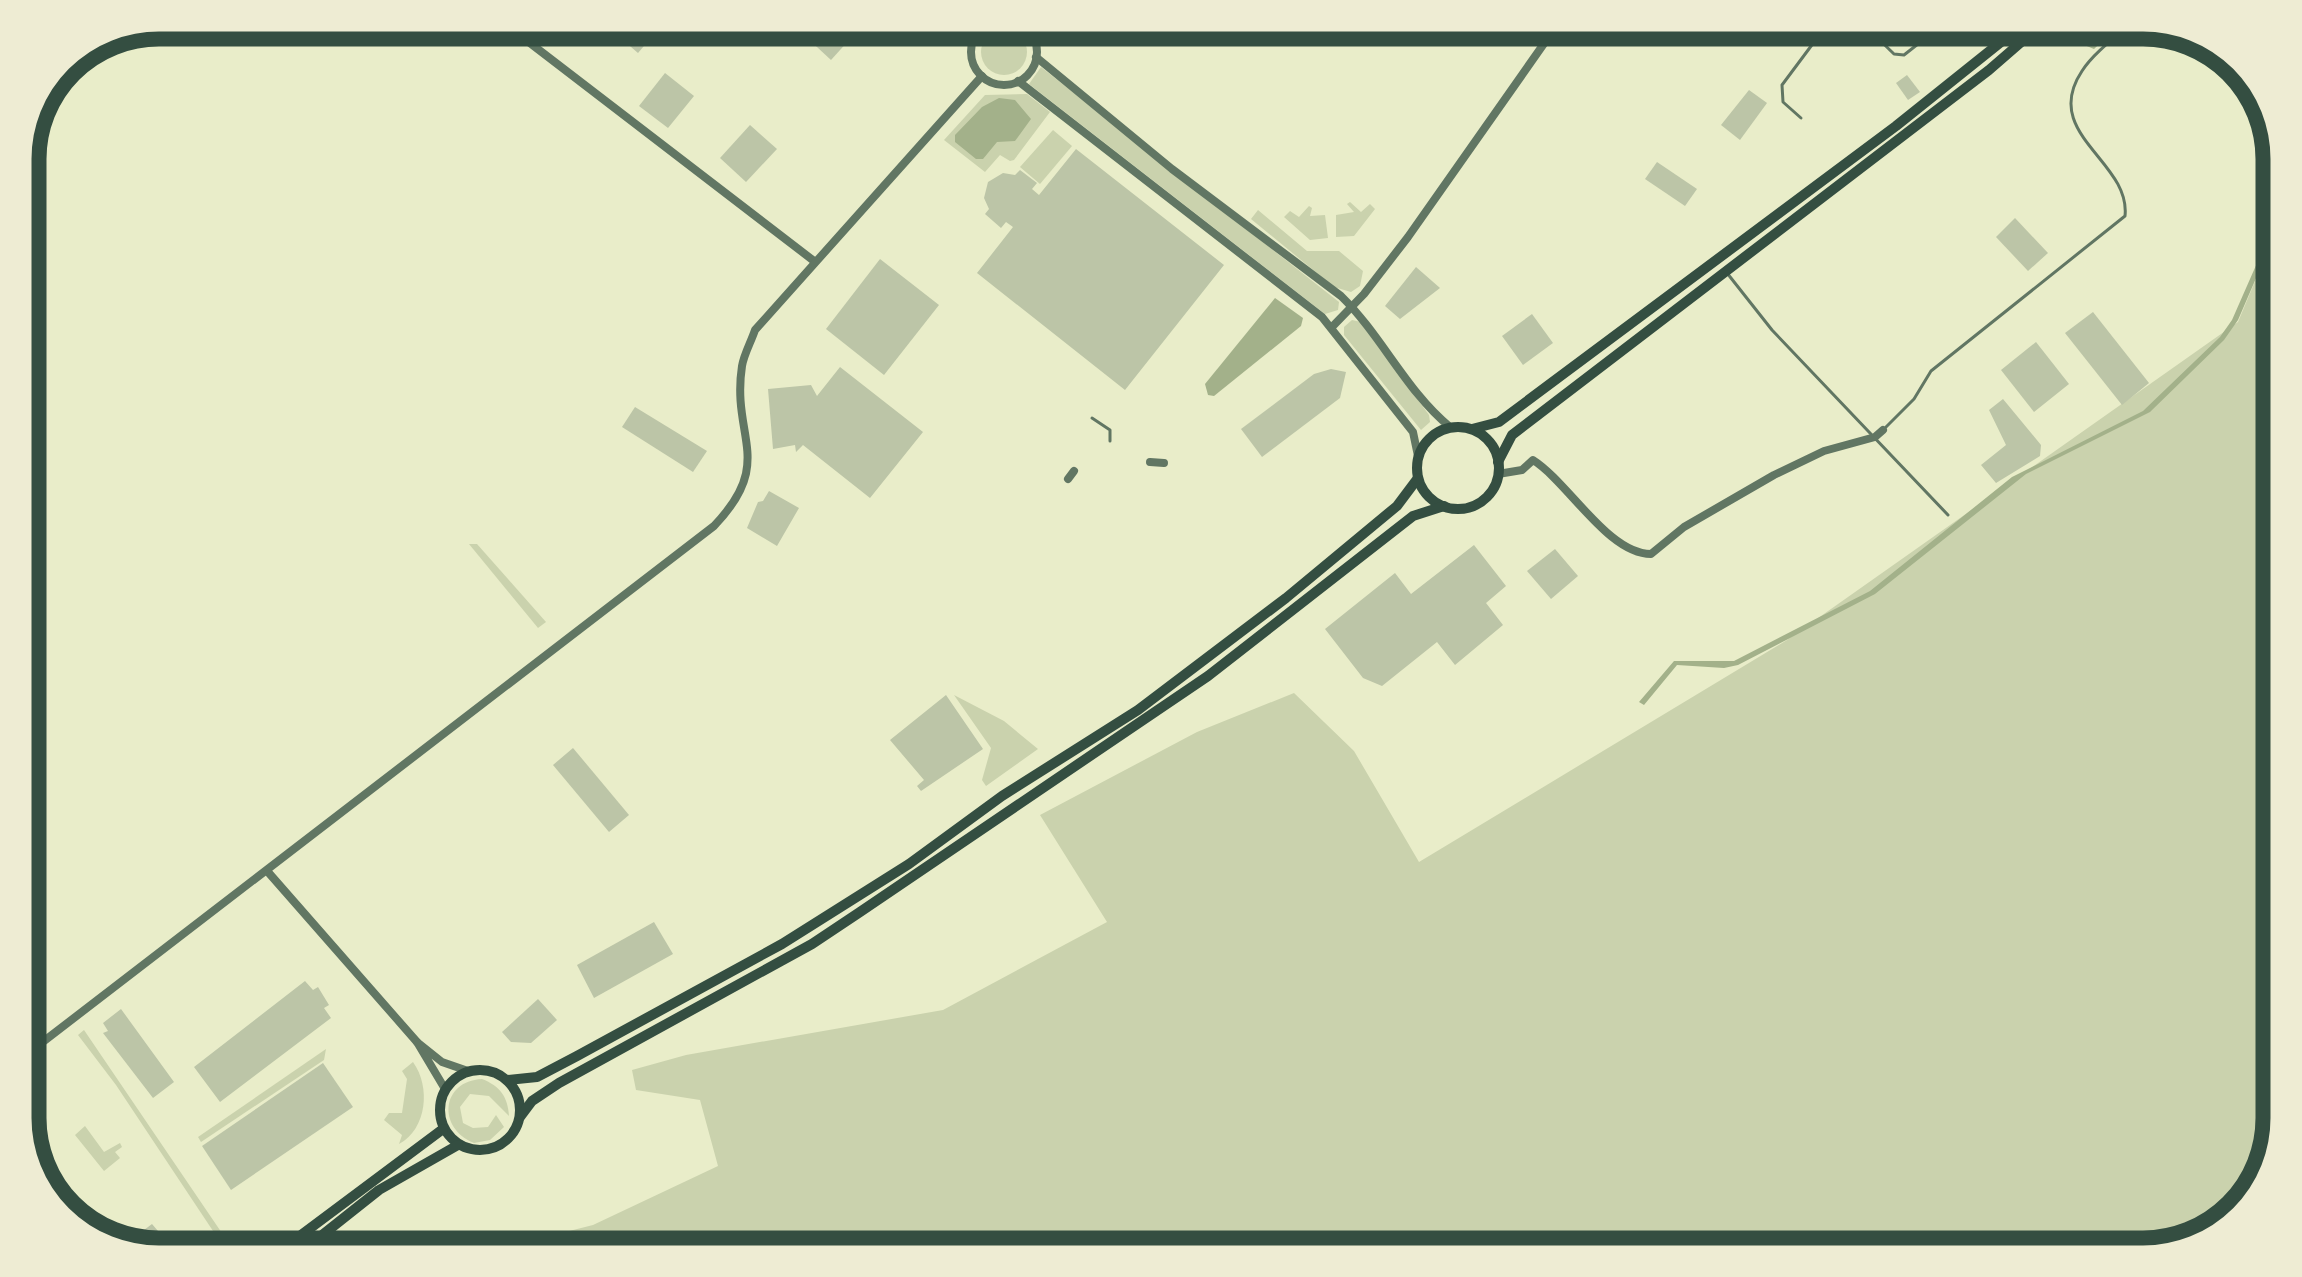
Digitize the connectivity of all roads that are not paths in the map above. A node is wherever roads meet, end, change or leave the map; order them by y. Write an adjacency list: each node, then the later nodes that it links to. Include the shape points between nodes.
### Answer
1 (523, 39): 15 (street)
2 (977, 39): 12 (street, via 972,54)
3 (1547, 39): 17 (street)
4 (1816, 39): 14 (lane, via 1782,85 1783,102)
5 (1879, 39): 6 (lane, via 1904,55)
6 (1924, 39)
7 (2005, 39): 21 (main road, via 1499,422)
8 (2025, 39): 16 (main road)
9 (2116, 39): 22 (lane, via 2082,71 2072,101 2079,135 2127,200 2126,216 1931,371)
10 (1035, 40): 11 (street)
11 (1036, 58): 13 (street); 17 (street)
12 (982, 76): 13 (street); 15 (street)
13 (1018, 81): 18 (street)
14 (1802, 118)
15 (814, 261): 31 (street, via 754,330 742,365 749,456 741,493 714,526)
16 (1726, 271): 22 (lane, via 1772,330); 27 (main road, via 1512,434)
17 (1352, 307): 18 (street); 20 (street)
18 (1332, 327): 24 (street, via 1412,432)
19 (1092, 418): 23 (lane, via 1110,430)
20 (1450, 428): 21 (main road); 24 (main road, via 1430,437)
21 (1472, 429): 27 (main road, via 1490,442)
22 (1879, 434): 27 (street, via 1774,475 1651,554 1628,549 1533,460 1522,470); 30 (lane)
23 (1110, 441)
24 (1418, 456): 28 (main road)
25 (1150, 462): 26 (street)
26 (1164, 463)
27 (1498, 468): 29 (main road, via 1479,503)
28 (1418, 478): 29 (main road); 35 (main road, via 1382,520 1153,698 782,944 537,1077)
29 (1444, 506): 37 (main road, via 1413,516 1132,730 812,944 559,1083)
30 (1948, 515)
31 (268, 872): 32 (street); 33 (street)
32 (417, 1042): 34 (street); 36 (street)
33 (39, 1045)
34 (468, 1072): 35 (main road); 36 (main road)
35 (507, 1080): 37 (main road)
36 (445, 1089): 38 (main road)
37 (520, 1117): 39 (main road, via 499,1146)
38 (443, 1130): 39 (main road); 40 (main road)
39 (458, 1145): 41 (main road, via 379,1190)
40 (296, 1238)
41 (318, 1238)

